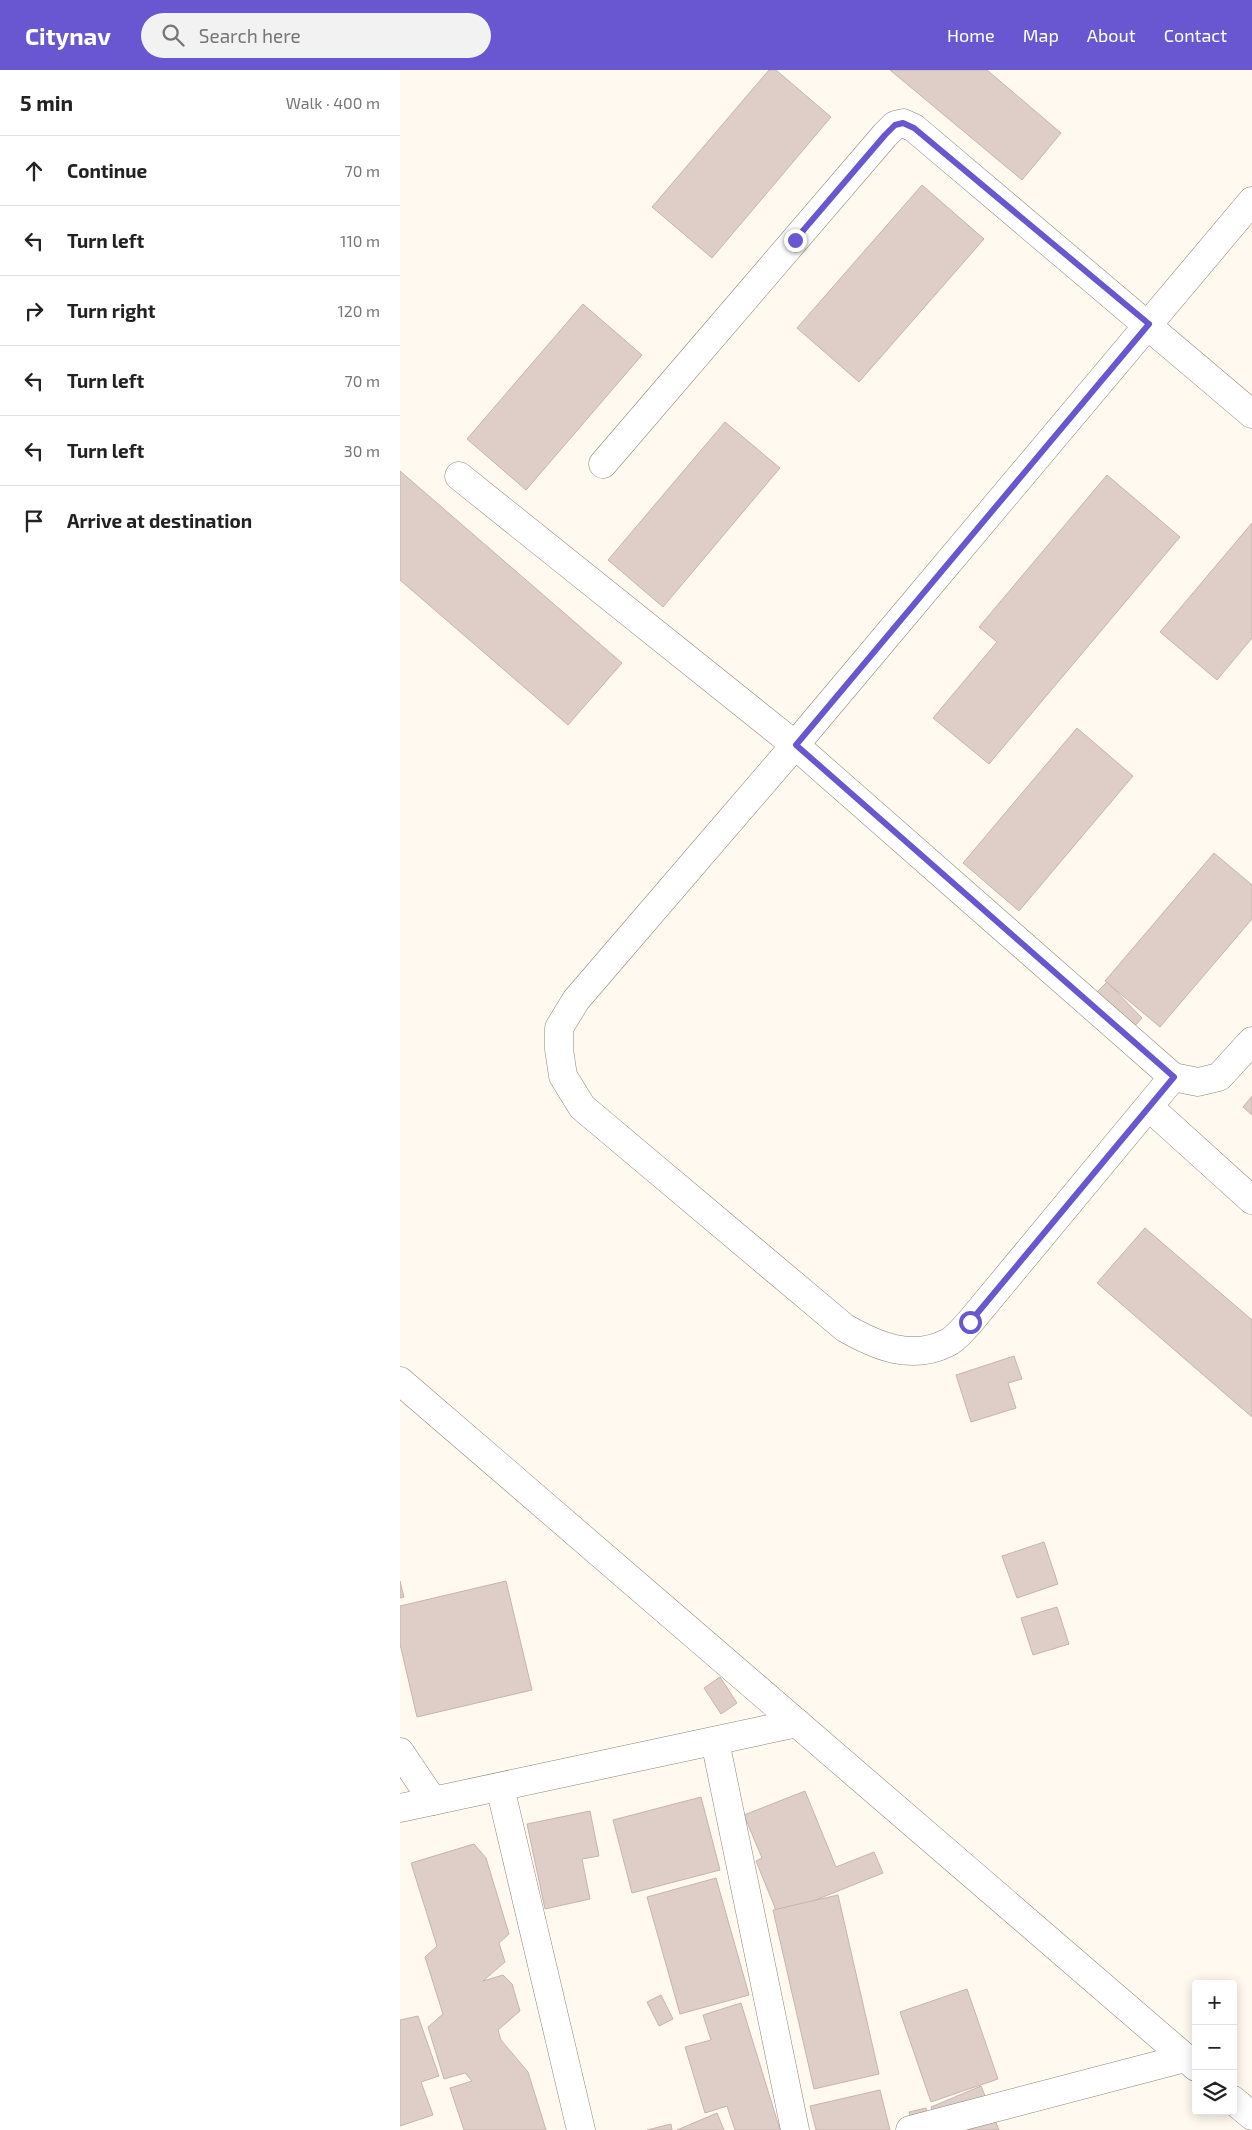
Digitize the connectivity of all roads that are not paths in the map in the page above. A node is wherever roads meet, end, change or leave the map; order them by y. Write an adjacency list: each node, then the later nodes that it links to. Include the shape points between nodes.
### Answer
1 (1252, 201): 2 (street)
2 (1149, 324): 3 (street); 4 (street, via 914,128 903,123 895,125); 6 (street)
3 (1252, 414)
4 (603, 464)
5 (459, 476): 6 (street)
6 (796, 745): 8 (street); 9 (street, via 576,1000 559,1028 563,1076 582,1107 845,1328 874,1344 917,1353 948,1342 970,1322)
7 (1252, 1041): 8 (street, via 1219,1077 1198,1082)
8 (1174, 1077): 9 (street)
9 (1149, 1107): 10 (street)
10 (1252, 1200)
11 (402, 1385): 12 (street)
12 (797, 1723): 13 (street); 18 (street)
13 (715, 1740): 15 (street); 22 (street)
14 (400, 1752): 16 (street)
15 (500, 1787): 16 (street); 21 (street)
16 (433, 1801): 17 (street)
17 (400, 1808)
18 (1191, 2063): 23 (street)
19 (1237, 2103): 20 (street)
20 (1252, 2116)
21 (581, 2130)
22 (795, 2130)
23 (910, 2130)

